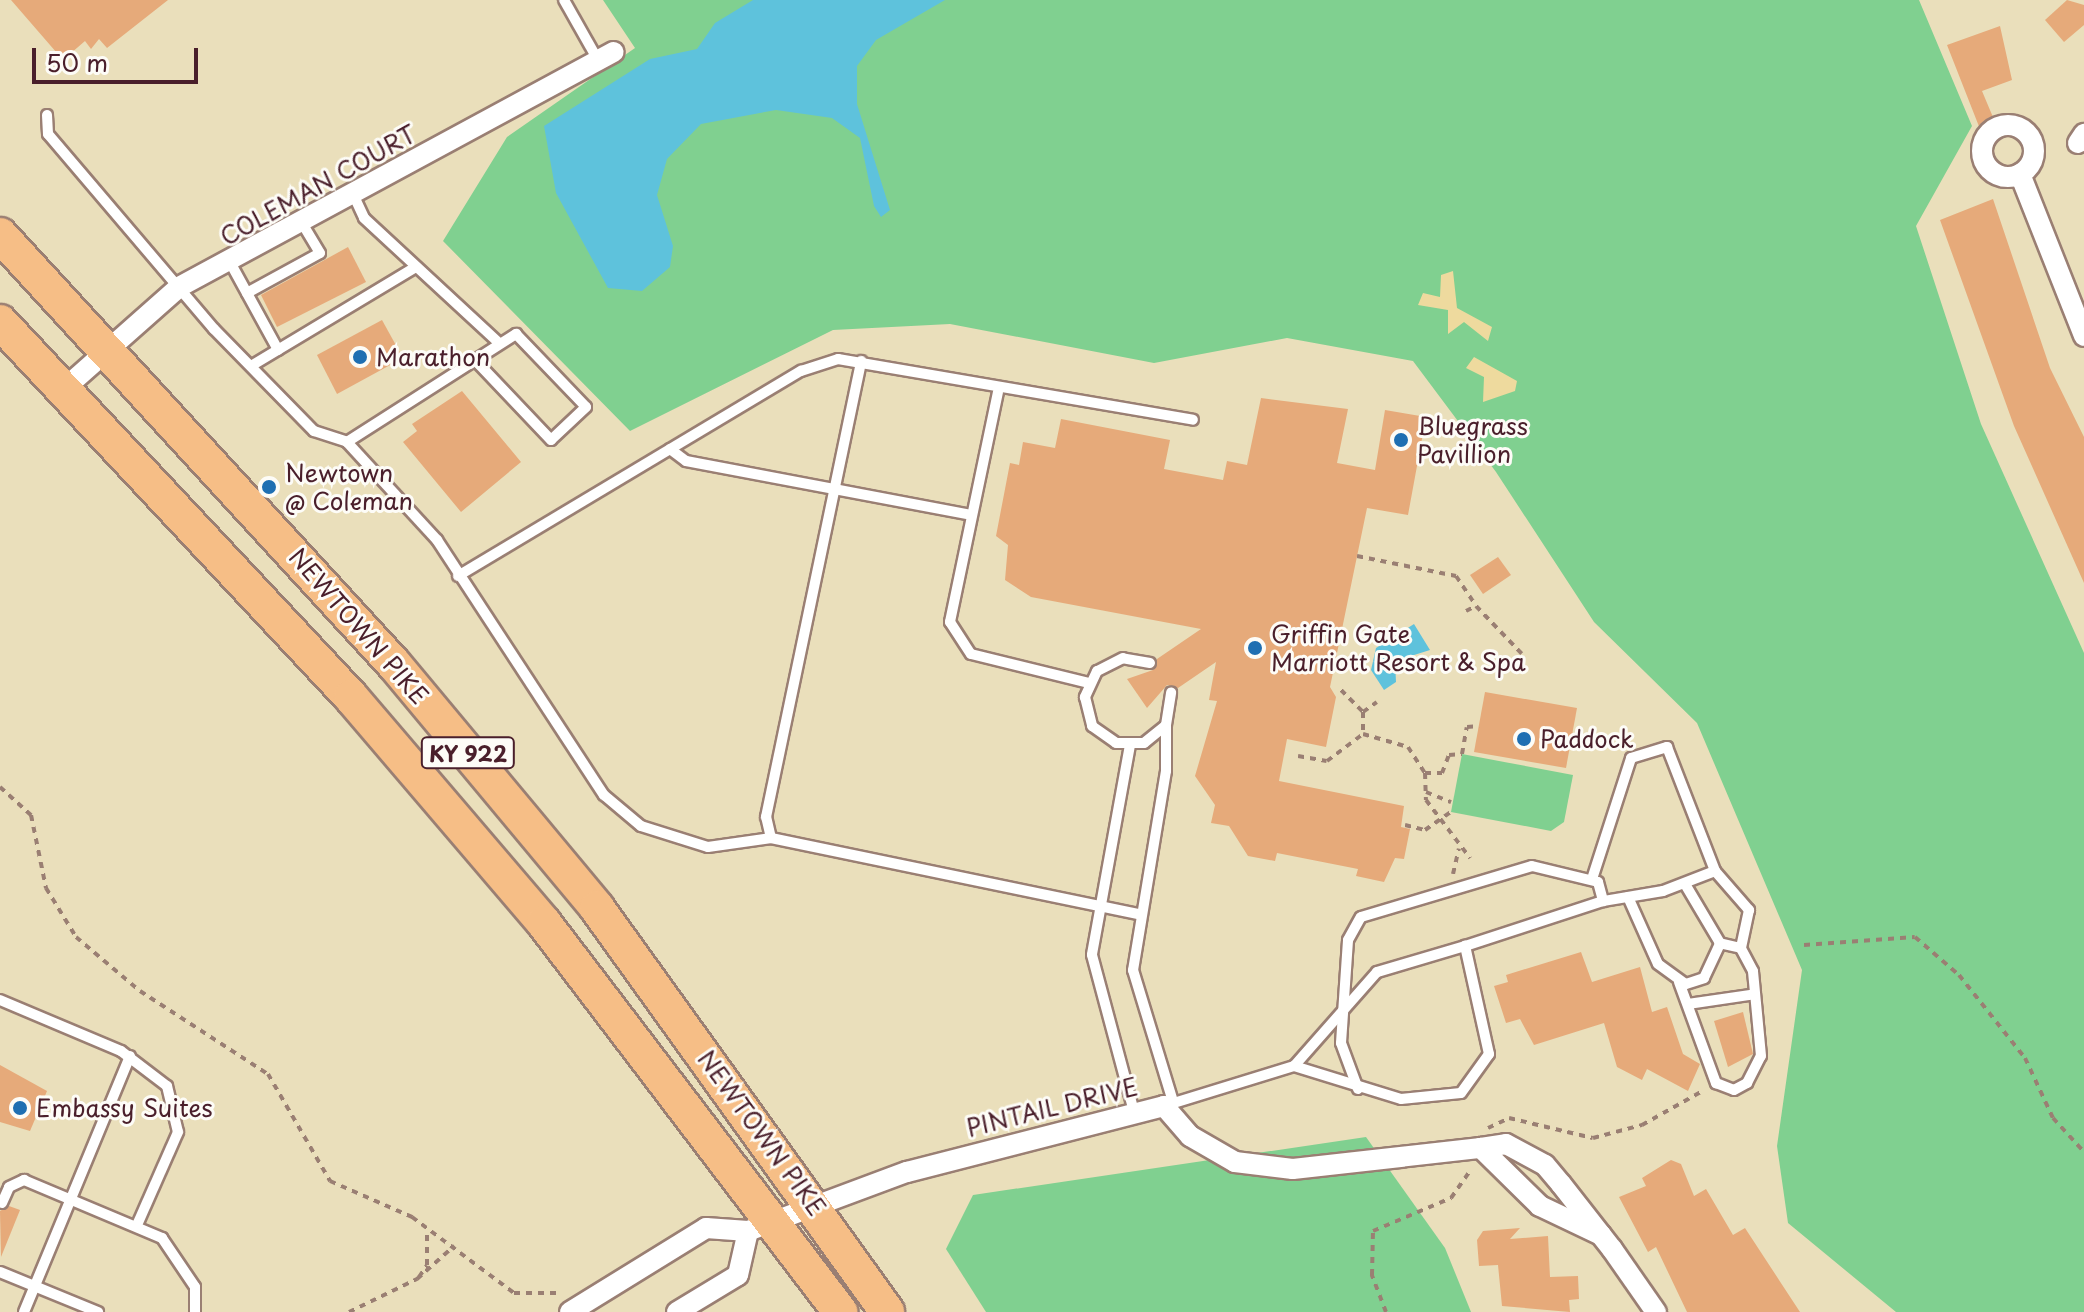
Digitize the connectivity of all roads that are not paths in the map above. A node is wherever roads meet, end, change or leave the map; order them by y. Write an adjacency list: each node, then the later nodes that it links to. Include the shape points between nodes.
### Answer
1 (564, 0): 2 (lane)
2 (606, 56): 5 (street, COLEMAN COURT)
3 (47, 115): 10 (lane, via 48,134)
4 (2020, 174): 13 (street)
5 (353, 194): 6 (street, COLEMAN COURT); 9 (lane, via 364,218)
6 (302, 223): 8 (street, COLEMAN COURT); 11 (lane, via 320,253)
7 (0, 235): 15 (highway, NEWTOWN PIKE / KY 922)
8 (231, 264): 10 (street, COLEMAN COURT); 11 (lane)
9 (416, 267): 14 (lane); 16 (lane)
10 (179, 287): 15 (street, COLEMAN COURT); 19 (lane)
11 (247, 293): 16 (lane)
12 (0, 322): 20 (highway, NEWTOWN PIKE / KY 922)
13 (2084, 336)
14 (500, 344): 17 (lane); 17 (lane, via 516,334 586,407 551,440)
15 (105, 348): 20 (street, COLEMAN COURT); 57 (highway, NEWTOWN PIKE / KY 922, via 394,664 587,896)
16 (278, 350): 19 (lane)
17 (475, 360): 23 (lane)
18 (861, 361): 21 (lane); 24 (lane, via 838,359 801,371); 25 (lane)
19 (251, 366): 23 (lane, via 314,431)
20 (65, 388): 59 (highway, NEWTOWN PIKE / KY 922, via 361,709 544,923)
21 (998, 392): 22 (lane); 26 (lane)
22 (1193, 420)
23 (347, 442): 27 (lane, via 437,540)
24 (670, 449): 25 (lane, via 686,461); 27 (lane)
25 (835, 485): 26 (lane); 33 (lane, via 766,817)
26 (971, 515): 29 (lane, via 950,622 960,644 971,654)
27 (458, 576): 33 (lane, via 619,809 641,826 708,847)
28 (1150, 663): 29 (lane, via 1109,662)
29 (1089, 683): 32 (lane, via 1092,726)
30 (1171, 692): 31 (lane)
31 (1166, 725): 32 (lane); 40 (lane, via 1166,771)
32 (1130, 745): 39 (lane)
33 (771, 838): 39 (lane)
34 (1715, 871): 35 (lane, via 1667,747 1631,758); 36 (lane); 43 (lane, via 1749,910)
35 (1593, 876): 38 (lane); 47 (lane, via 1532,866 1361,917 1348,940)
36 (1685, 884): 37 (lane); 41 (lane)
37 (1628, 897): 38 (lane); 44 (lane, via 1658,964)
38 (1603, 901): 42 (lane)
39 (1102, 905): 40 (lane); 53 (lane, via 1092,955)
40 (1139, 914): 52 (lane, via 1133,970)
41 (1720, 943): 43 (lane); 44 (lane, via 1704,978)
42 (1465, 946): 47 (lane, via 1377,972); 51 (lane, via 1489,1054 1479,1077 1461,1093 1433,1101)
43 (1741, 948): 45 (lane, via 1753,971)
44 (1679, 982): 48 (lane)
45 (1750, 995): 48 (lane); 48 (lane, via 1761,1056 1734,1090 1716,1083)
46 (0, 1000): 49 (lane)
47 (1348, 1002): 50 (lane); 51 (lane, via 1341,1043)
48 (1688, 1004)
49 (130, 1056): 55 (lane); 58 (lane, via 167,1086 178,1132)
50 (1294, 1066): 51 (lane); 52 (lane, via 1203,1099)
51 (1358, 1089)
52 (1168, 1104): 53 (street, PINTAIL DRIVE); 54 (street, PINTAIL DRIVE, via 1190,1136 1235,1162 1293,1169)
53 (1134, 1112): 57 (street, PINTAIL DRIVE)
54 (1481, 1148): 60 (street, PINTAIL DRIVE, via 1540,1206); 60 (street, PINTAIL DRIVE, via 1523,1149)
55 (71, 1198): 56 (lane, via 24,1180 9,1187); 58 (lane); 62 (lane)
56 (2, 1203)
57 (813, 1204): 59 (street, PINTAIL DRIVE); 69 (highway, NEWTOWN PIKE / KY 922)
58 (137, 1225): 66 (lane, via 162,1238 183,1264 195,1287)
59 (762, 1225): 63 (street, via 706,1228); 67 (street, via 738,1275); 68 (highway, NEWTOWN PIKE / KY 922)
60 (1601, 1235): 70 (street, PINTAIL DRIVE)
61 (0, 1272): 62 (lane)
62 (34, 1286): 64 (lane); 65 (lane)
63 (567, 1302)
64 (24, 1312)
65 (98, 1312)
66 (195, 1312)
67 (677, 1312)
68 (840, 1312)
69 (887, 1312)
70 (1656, 1312)

